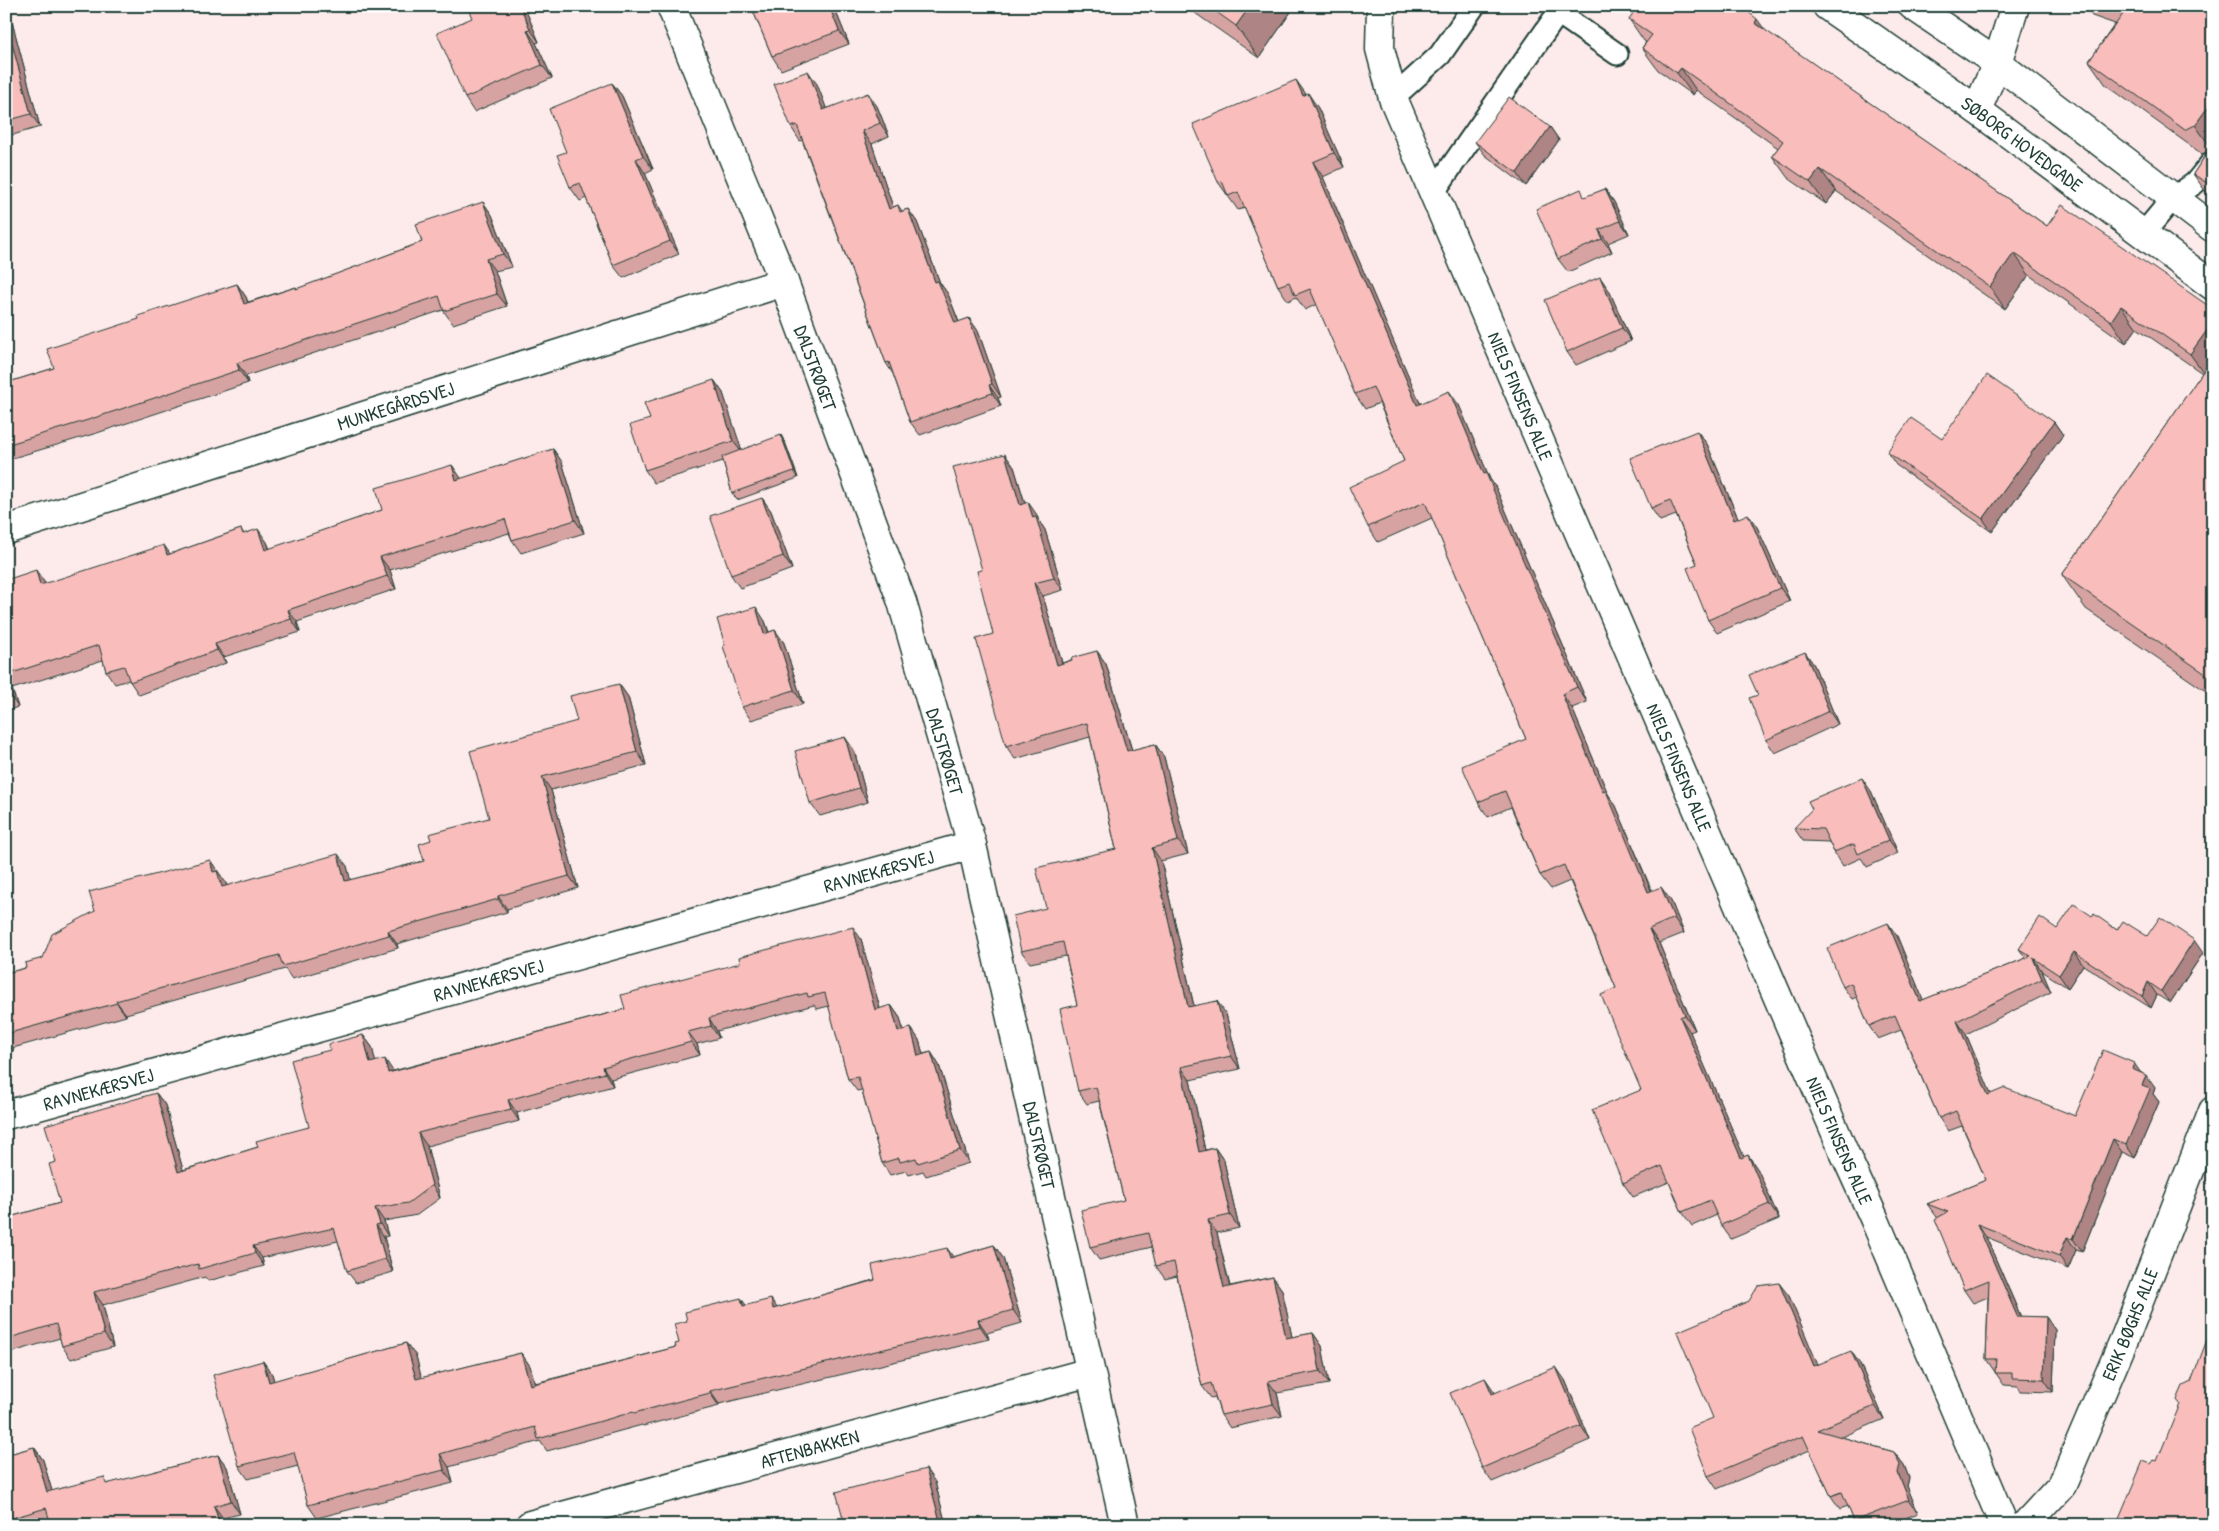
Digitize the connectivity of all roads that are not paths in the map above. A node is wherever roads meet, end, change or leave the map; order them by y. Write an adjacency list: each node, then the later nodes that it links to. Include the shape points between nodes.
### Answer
1 (671, 6): 16 (street, DALSTRØGET)
2 (1381, 6): 9 (street, NIELS FINSENS ALLE, via 1380,49)
3 (1474, 6): 9 (lane, via 1440,55)
4 (1827, 6): 10 (street, SØBORG HOVEDGADE)
5 (1913, 6): 8 (street)
6 (2015, 6): 8 (street)
7 (1617, 54): 12 (lane, via 1558,13)
8 (1997, 63): 10 (street); 13 (street)
9 (1393, 98): 12 (street, NIELS FINSENS ALLE)
10 (1977, 110): 15 (street, SØBORG HOVEDGADE)
11 (2213, 161): 13 (lane, via 2195,183)
12 (1433, 193): 25 (street, NIELS FINSENS ALLE)
13 (2172, 198): 14 (street); 15 (lane)
14 (2213, 228)
15 (2143, 234): 17 (street, SØBORG HOVEDGADE)
16 (784, 282): 18 (street, MUNKEGÅRDSVEJ); 19 (street, DALSTRØGET, via 902,602)
17 (2213, 286)
18 (6, 530)
19 (972, 845): 21 (street, RAVNEKÆRSVEJ); 22 (street, DALSTRØGET)
20 (2213, 1111): 26 (street, ERIK BØGHS ALLE, via 2126,1335 2062,1485)
21 (6, 1115)
22 (1090, 1372): 23 (street, AFTENBAKKEN); 24 (street, DALSTRØGET)
23 (530, 1525)
24 (1125, 1525)
25 (2004, 1525)
26 (2025, 1525)

